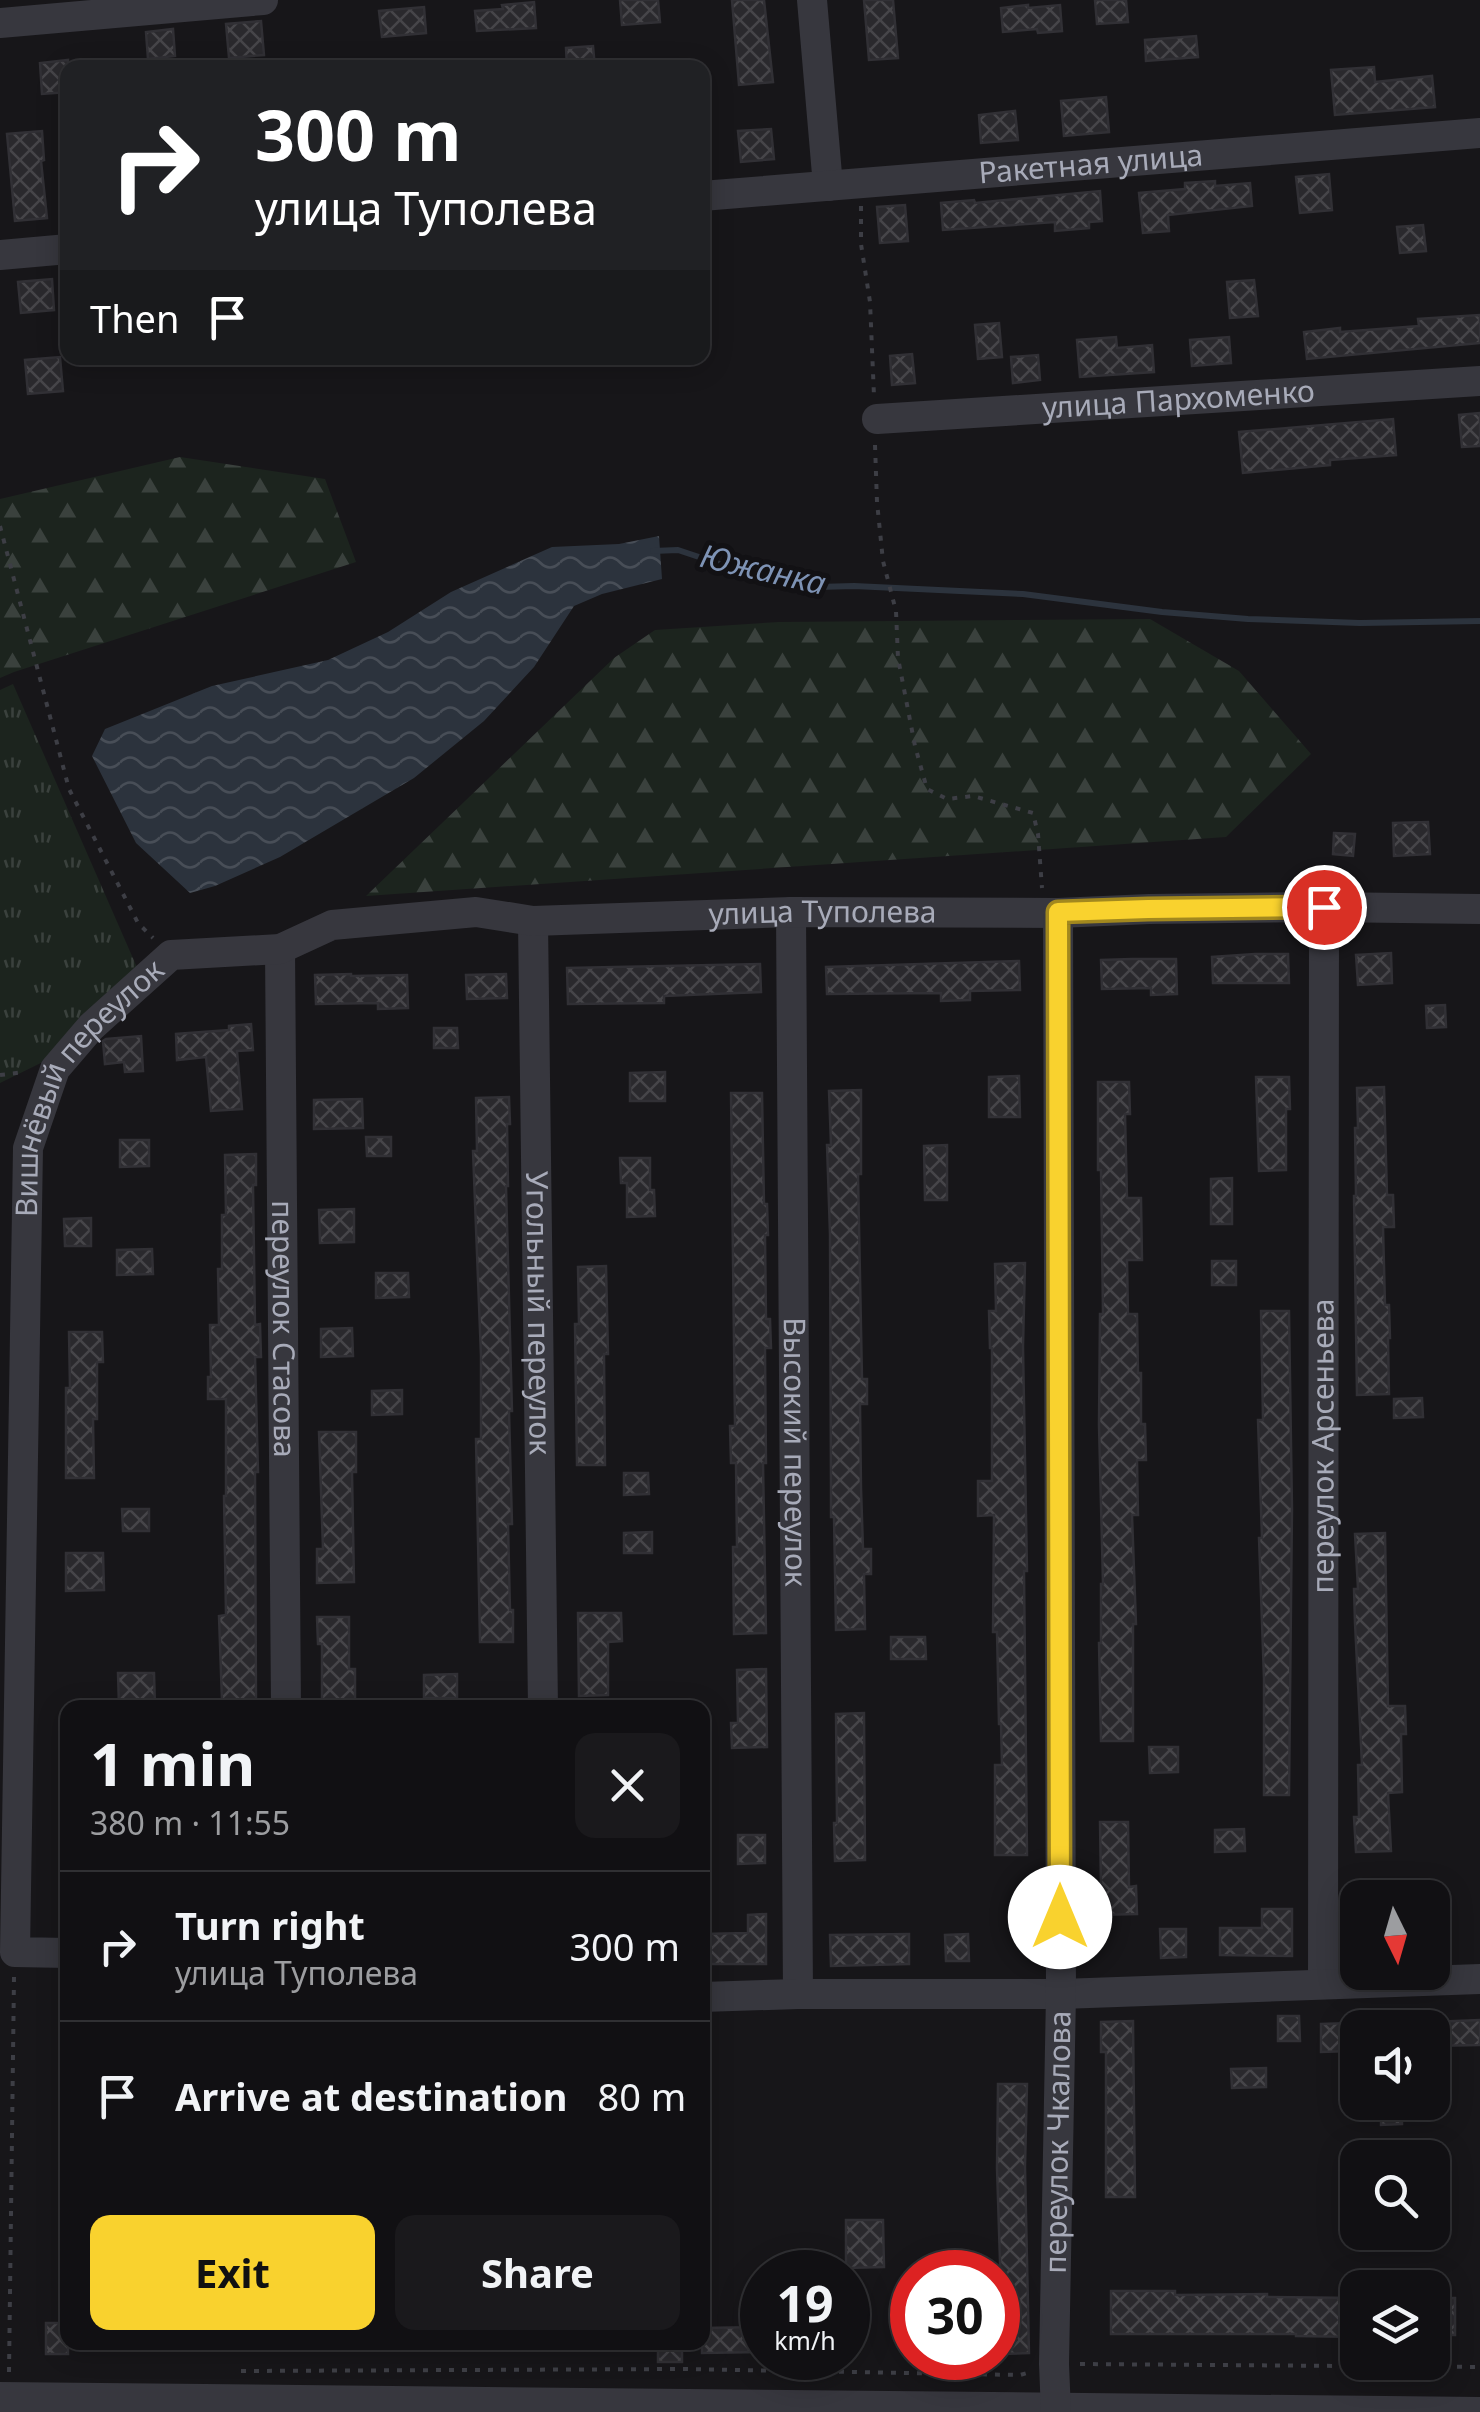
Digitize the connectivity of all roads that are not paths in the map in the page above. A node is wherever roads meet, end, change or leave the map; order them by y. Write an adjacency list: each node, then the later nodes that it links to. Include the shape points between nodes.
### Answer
1 (264, 0): 3 (street)
2 (812, 0): 5 (street)
3 (0, 23)
4 (1480, 133): 5 (street, Ракетная улица)
5 (828, 186): 6 (street, Ракетная улица)
6 (710, 195)
7 (60, 250): 8 (street)
8 (0, 255)
9 (1480, 382): 10 (street, улица Пархоменко)
10 (877, 419)
11 (1324, 907): 12 (street, улица Туполева); 14 (street, улица Туполева); 22 (street, переулок Арсеньева)
12 (1480, 909)
13 (790, 912): 14 (street, улица Туполева); 15 (street, улица Туполева); 23 (street, Высокий переулок)
14 (1053, 912): 24 (street, переулок Чкалова)
15 (533, 921): 16 (street, улица Туполева, via 476,912 332,926); 19 (street, Угольный переулок)
16 (280, 949): 17 (street, улица Туполева); 18 (street, переулок Стасова)
17 (171, 955): 20 (street, Вишнёвый переулок, via 55,1069 28,1148 15,1952)
18 (286, 1700)
19 (543, 1700)
20 (60, 1954)
21 (1480, 1979): 22 (street)
22 (1323, 1984): 24 (street)
23 (798, 1994): 24 (street); 25 (street)
24 (1061, 1994): 29 (street, переулок Чкалова)
25 (710, 1997)
26 (5, 2385): 27 (street)
27 (150, 2405): 28 (street)
28 (781, 2408): 29 (street)
29 (1056, 2410): 30 (street)
30 (1454, 2412): 31 (street)
31 (1480, 2412)

